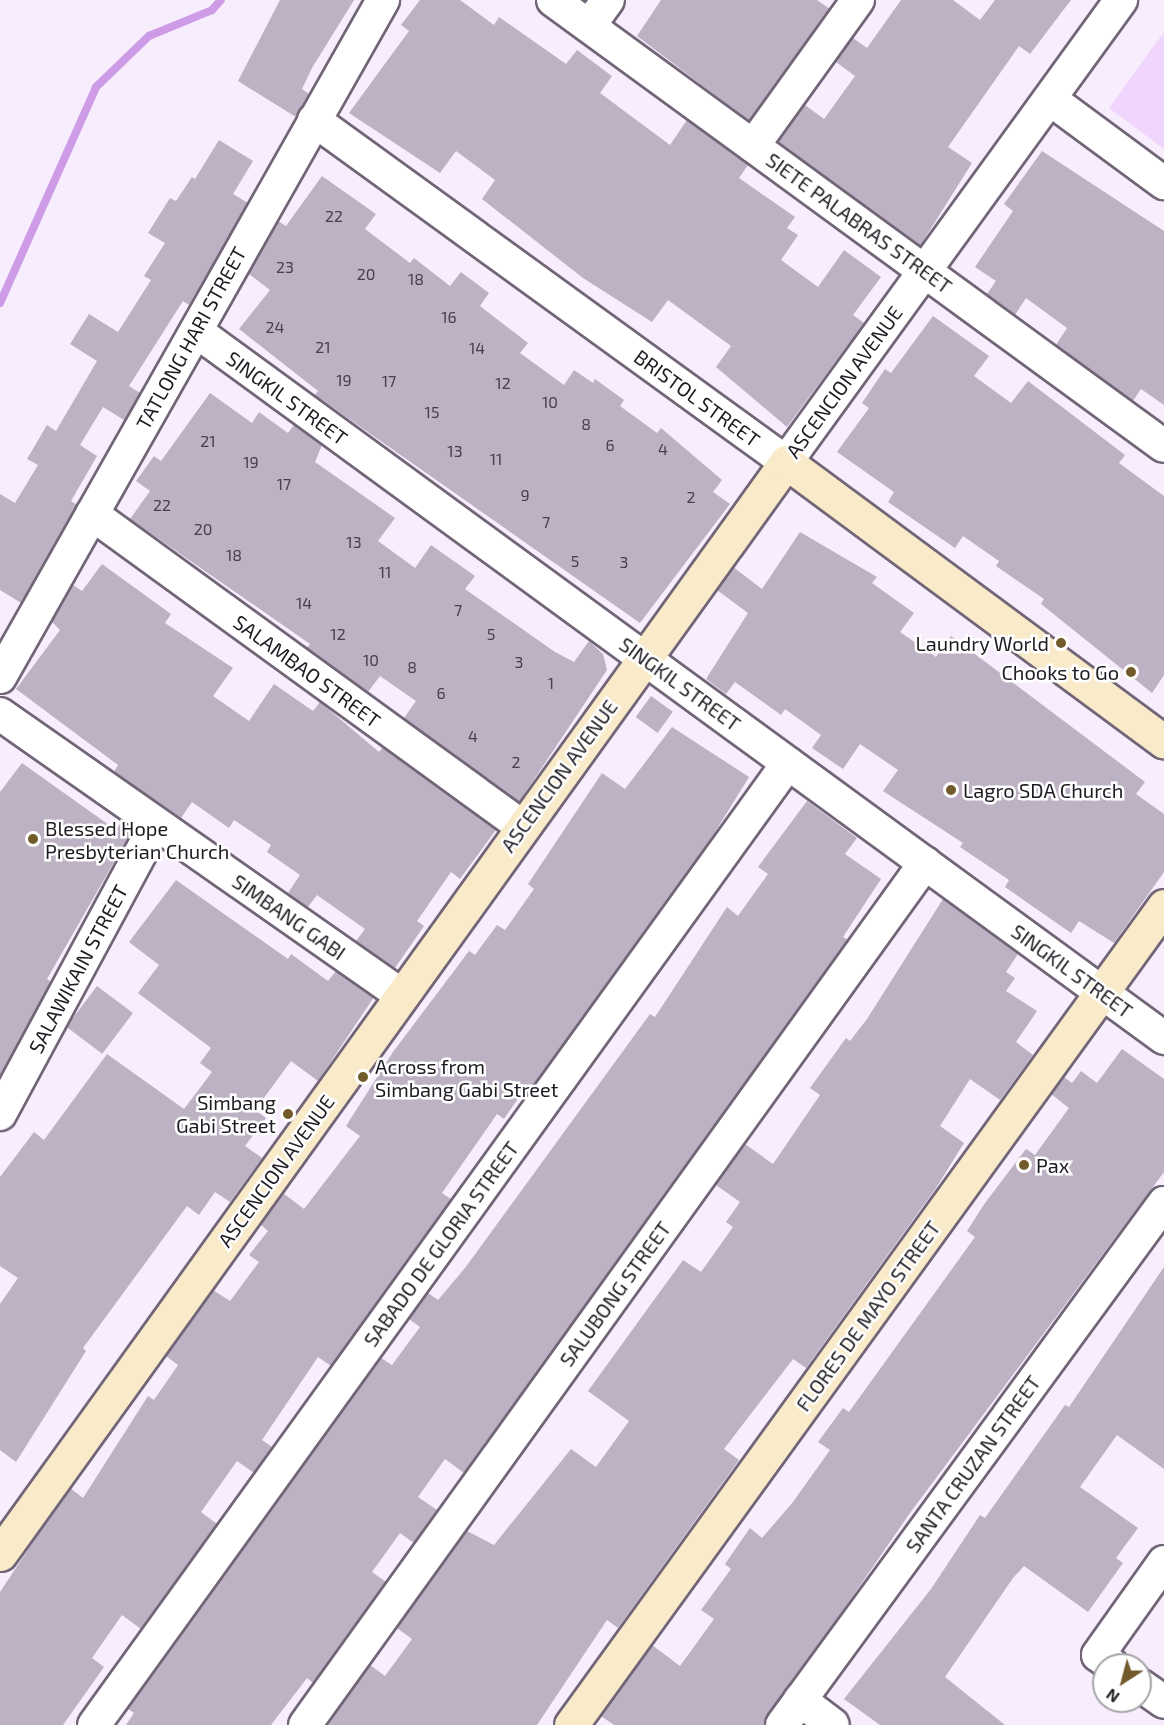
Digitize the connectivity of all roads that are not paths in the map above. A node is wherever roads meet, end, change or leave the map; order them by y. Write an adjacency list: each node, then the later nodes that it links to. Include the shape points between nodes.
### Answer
1 (383, 0): 8 (street, TATLONG HARI STREET)
2 (553, 0): 6 (street, SIETE PALABRAS STREET)
3 (608, 0): 6 (street)
4 (858, 0): 9 (street)
5 (1121, 0): 7 (street, ASCENCION AVENUE)
6 (589, 26): 9 (street, SIETE PALABRAS STREET)
7 (1050, 99): 10 (street); 11 (street, ASCENCION AVENUE)
8 (314, 120): 12 (street, TATLONG HARI STREET); 14 (street, BRISTOL STREET)
9 (753, 146): 11 (street, SIETE PALABRAS STREET)
10 (1164, 183)
11 (925, 271): 13 (street, SIETE PALABRAS STREET); 14 (street, ASCENCION AVENUE)
12 (196, 331): 15 (street, TATLONG HARI STREET); 16 (street, SINGKIL STREET)
13 (1164, 446)
14 (786, 462): 16 (street, ASCENCION AVENUE); 19 (street, BRISTOL STREET)
15 (92, 514): 17 (street, TATLONG HARI STREET); 22 (street, SALAMBAO STREET)
16 (644, 658): 20 (street, SINGKIL STREET); 22 (street, ASCENCION AVENUE)
17 (0, 677)
18 (0, 714): 21 (street, SIMBANG GABI)
19 (1164, 742)
20 (788, 763): 23 (street, SINGKIL STREET); 34 (street, SABADO DE GLORIA STREET)
21 (156, 824): 26 (street, SIMBANG GABI); 28 (street, SALAWIKAIN STREET)
22 (523, 827): 26 (street, ASCENCION AVENUE)
23 (925, 863): 25 (street, SINGKIL STREET); 35 (street, SALUBONG STREET)
24 (1164, 906): 25 (street, FLORES DE MAYO STREET)
25 (1102, 993): 27 (street, SINGKIL STREET); 36 (street, FLORES DE MAYO STREET)
26 (402, 996): 30 (street, ASCENCION AVENUE)
27 (1164, 1038)
28 (0, 1114)
29 (1164, 1203): 33 (street, SANTA CRUZAN STREET)
30 (0, 1554)
31 (1164, 1562): 32 (street)
32 (1109, 1653)
33 (790, 1713): 37 (street)
34 (94, 1725)
35 (305, 1725)
36 (571, 1725)
37 (833, 1725)

